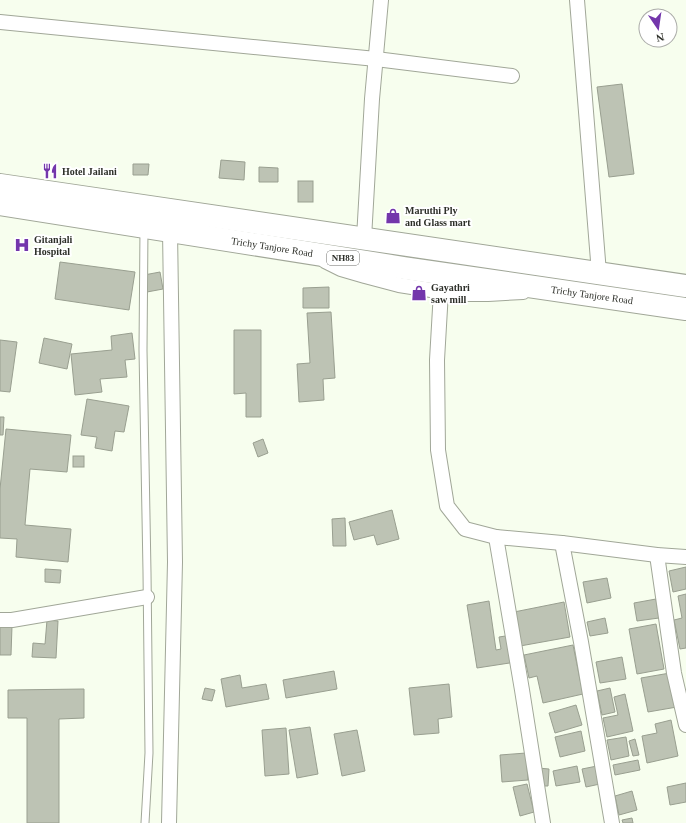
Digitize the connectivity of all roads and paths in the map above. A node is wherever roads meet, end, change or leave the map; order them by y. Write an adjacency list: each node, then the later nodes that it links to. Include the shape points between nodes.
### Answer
1 (381, 0): 4 (street)
2 (577, 0): 12 (street)
3 (0, 22): 4 (street)
4 (376, 59): 5 (street); 10 (street)
5 (512, 76)
6 (0, 185): 10 (highway, NH83)
7 (0, 204): 8 (highway, Trichy Tanjore Road / NH83)
8 (144, 226): 9 (highway, Trichy Tanjore Road / NH83); 21 (lane, via 143,350)
9 (170, 230): 11 (highway, Trichy Tanjore Road / NH83); 25 (street, via 175,562)
10 (364, 238): 12 (highway, NH83)
11 (306, 252): 14 (highway, Trichy Tanjore Road / NH83); 15 (street, via 341,269 399,285)
12 (600, 273): 13 (highway, NH83)
13 (686, 286)
14 (551, 289): 15 (street, via 488,294); 16 (highway, Trichy Tanjore Road / NH83)
15 (442, 291): 17 (street, via 437,360 438,450 447,506 465,529)
16 (686, 309)
17 (496, 537): 18 (street); 26 (street)
18 (562, 543): 19 (street); 27 (street)
19 (657, 555): 20 (street); 23 (street, via 674,673)
20 (686, 556)
21 (147, 597): 22 (street); 24 (lane, via 149,753)
22 (0, 620)
23 (686, 725)
24 (145, 823)
25 (169, 823)
26 (543, 823)
27 (612, 823)

